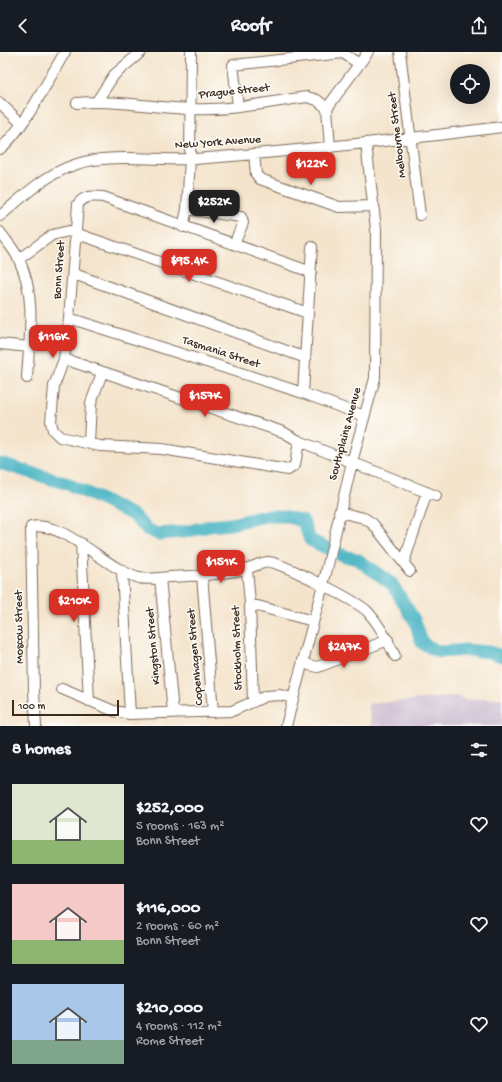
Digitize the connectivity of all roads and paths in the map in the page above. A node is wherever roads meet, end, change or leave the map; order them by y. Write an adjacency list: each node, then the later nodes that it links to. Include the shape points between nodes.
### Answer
1 (65, 52): 13 (street)
2 (141, 52): 7 (street, via 114,76)
3 (191, 52): 12 (street)
4 (368, 52): 6 (street)
5 (400, 52): 15 (street, Melbourne Street)
6 (359, 64): 10 (street, via 343,53 233,65); 11 (street)
7 (97, 101): 9 (street, Prague Street); 12 (street, Prague Street)
8 (0, 103): 13 (street)
9 (77, 103)
10 (238, 106): 11 (street, Prague Street, via 307,97 317,100); 12 (street, Prague Street)
11 (327, 108): 17 (street)
12 (192, 109): 20 (street)
13 (22, 123): 18 (street)
14 (502, 126): 15 (street, New York Avenue)
15 (412, 139): 16 (street, New York Avenue); 23 (street, Melbourne Street)
16 (366, 143): 17 (street, New York Avenue); 21 (street, Southplains Avenue)
17 (330, 148): 19 (street, New York Avenue)
18 (0, 149)
19 (254, 154): 20 (street, New York Avenue); 21 (street, via 256,174 260,178 339,207)
20 (190, 159): 22 (street); 24 (street, New York Avenue, via 93,160 77,164 43,179)
21 (374, 206): 42 (street, Southplains Avenue, via 375,378)
22 (186, 209): 25 (street); 28 (street, via 241,217 243,223)
23 (420, 215)
24 (0, 216)
25 (183, 227): 27 (street, Bonn Street, via 103,197 90,196 81,199 78,204); 28 (street, Bonn Street)
26 (0, 232): 30 (street)
27 (76, 232): 30 (street, via 59,232 52,235); 32 (street, Bonn Street); 33 (street)
28 (234, 244): 31 (street, Bonn Street)
29 (312, 247): 31 (street)
30 (19, 258): 36 (street, via 30,298)
31 (311, 272): 33 (street)
32 (74, 274): 34 (street, Bonn Street); 37 (street)
33 (308, 313): 37 (street)
34 (69, 318): 38 (street, Bonn Street); 41 (street, Tasmania Street)
35 (0, 344): 36 (street)
36 (29, 347): 40 (street)
37 (306, 358): 41 (street)
38 (64, 359): 39 (street); 44 (street, Bonn Street, via 54,386 51,422 53,430 60,437)
39 (102, 373): 43 (street, via 283,432); 44 (street, via 91,403)
40 (26, 378)
41 (303, 393): 42 (street, Tasmania Street)
42 (364, 416): 45 (street, Southplains Avenue)
43 (299, 440): 44 (street, Bonn Street, via 295,465 288,470 162,449 109,447); 45 (street)
44 (89, 443)
45 (352, 462): 46 (street, Southplains Avenue); 48 (street, via 431,494)
46 (339, 512): 48 (street, via 364,518 373,524); 54 (street, Southplains Avenue)
47 (81, 543): 51 (street); 62 (street); 67 (street, Moscow Street, via 52,529 42,526 31,527)
48 (404, 562): 50 (street)
49 (247, 569): 52 (street); 54 (street, via 262,563 279,564); 55 (street, Stockholm Street)
50 (410, 571)
51 (122, 572): 53 (street, via 140,578); 66 (street)
52 (202, 575): 53 (street); 65 (street, Copenhagen Street)
53 (160, 578): 64 (street, Kingston Street)
54 (323, 585): 56 (street, Southplains Avenue); 57 (street, via 368,611)
55 (250, 604): 56 (street); 63 (street, Stockholm Street)
56 (313, 621): 59 (street, Southplains Avenue)
57 (388, 640): 58 (street); 59 (street, via 318,667)
58 (395, 656)
59 (303, 661): 61 (street, Southplains Avenue)
60 (62, 689): 62 (street)
61 (293, 698): 63 (street, via 274,694); 68 (street, Southplains Avenue)
62 (89, 701): 66 (street)
63 (253, 702): 65 (street, via 232,711)
64 (173, 712): 65 (street); 66 (street)
65 (214, 712)
66 (130, 714)
67 (36, 726)
68 (286, 726)

